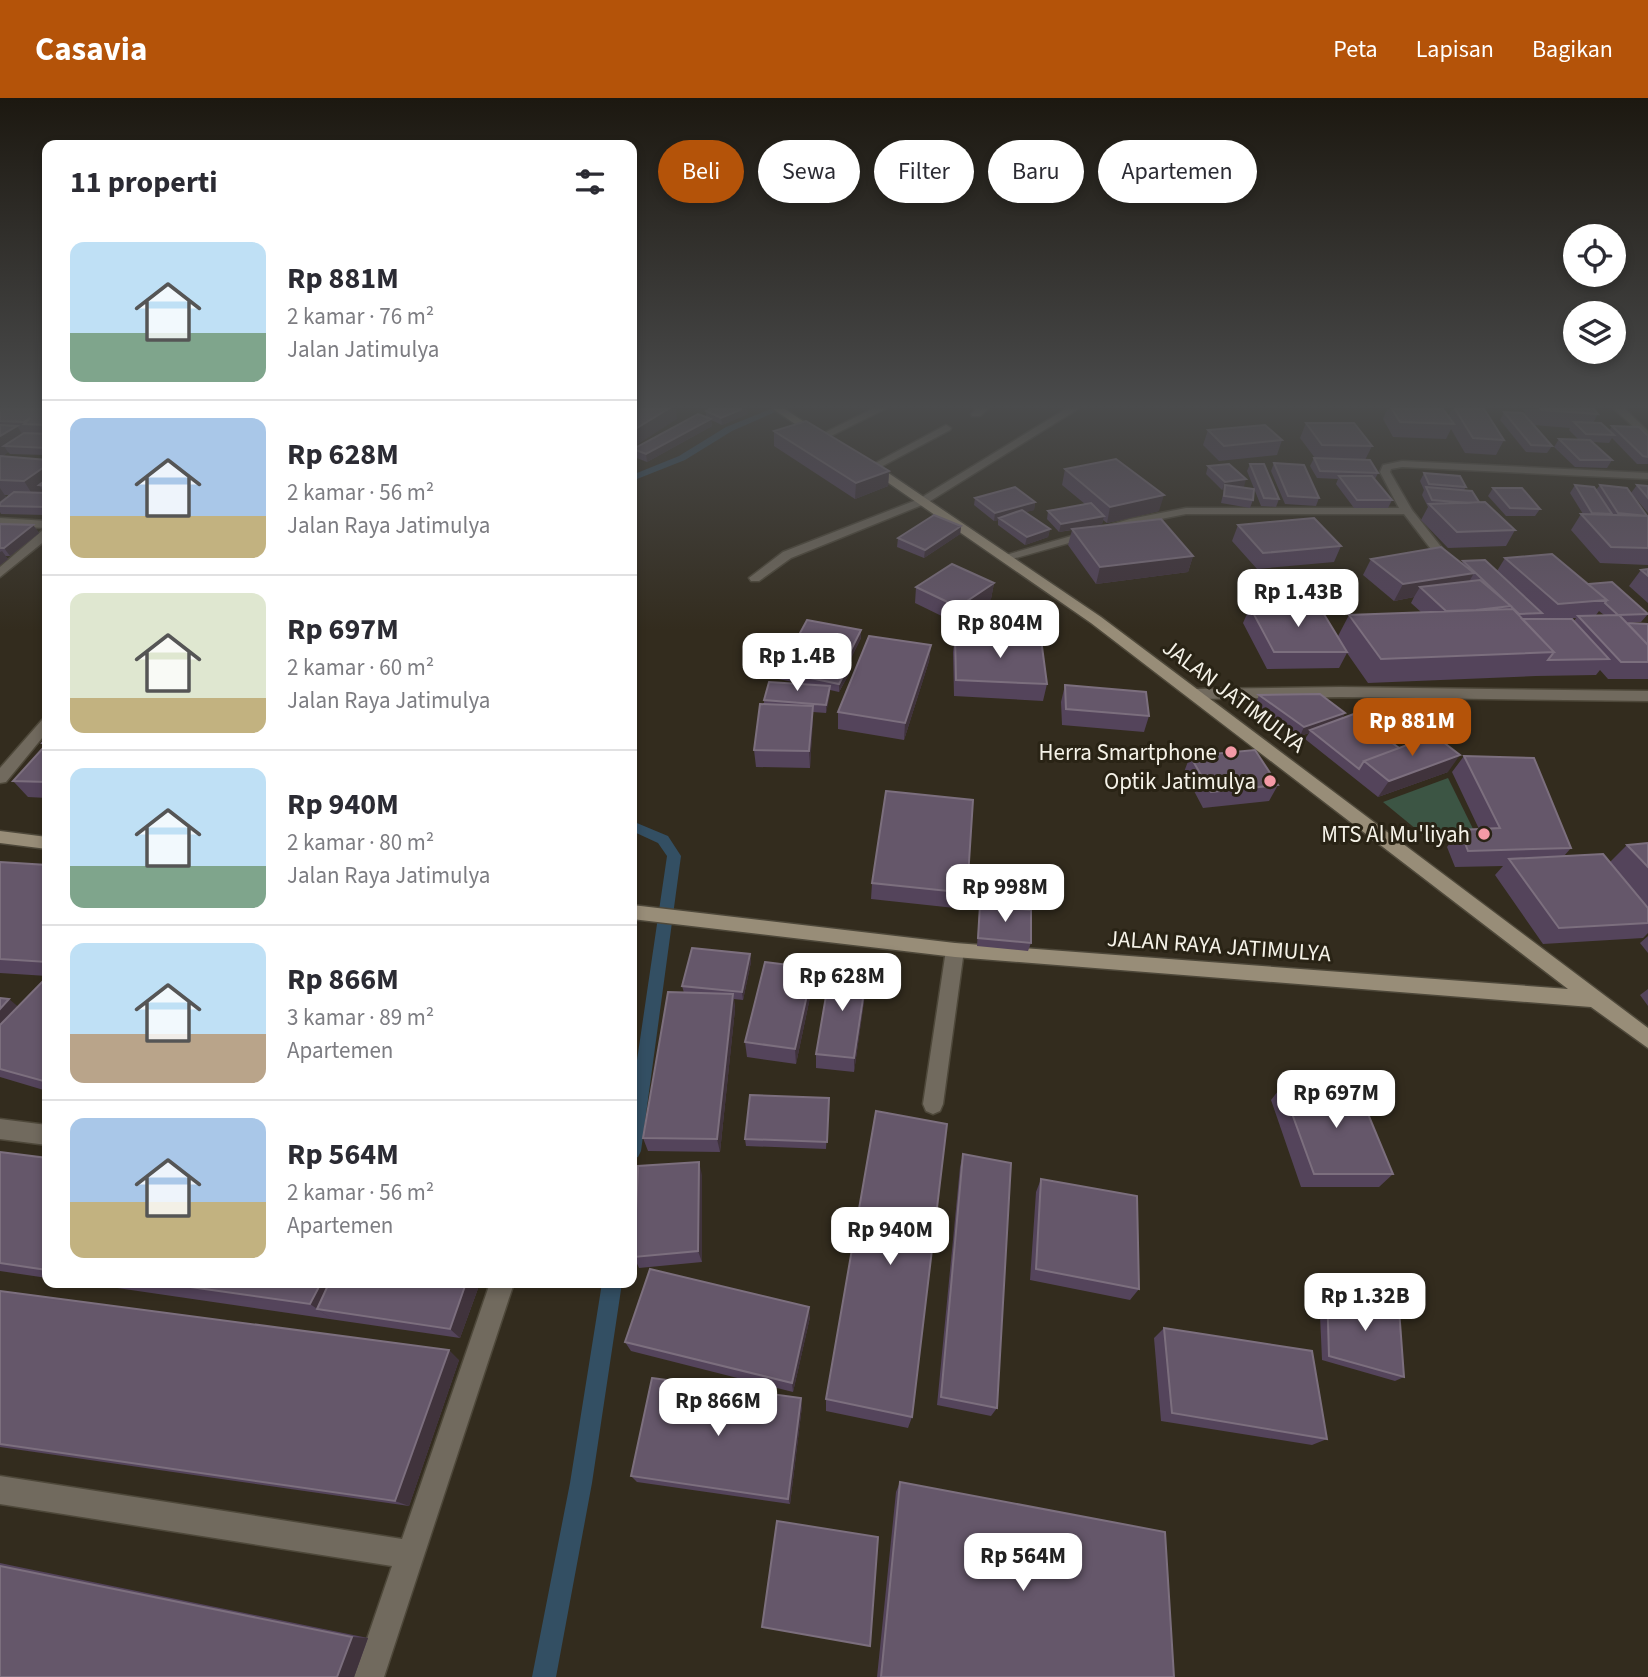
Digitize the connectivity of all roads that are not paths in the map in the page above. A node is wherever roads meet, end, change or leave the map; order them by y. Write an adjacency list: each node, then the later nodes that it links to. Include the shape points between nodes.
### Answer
1 (896, 483): 4 (main road, JALAN JATIMULYA)
2 (953, 483): 4 (street)
3 (1391, 483): 5 (street)
4 (923, 501): 9 (main road, JALAN JATIMULYA); 11 (street, via 787,555)
5 (1407, 511): 9 (street, via 1186,511); 12 (street)
6 (0, 522): 7 (street)
7 (42, 525)
8 (42, 537): 10 (street)
9 (1004, 557): 13 (main road, JALAN JATIMULYA)
10 (0, 573)
11 (755, 578)
12 (1462, 581)
13 (1195, 694): 14 (street, via 1329,691); 21 (main road, JALAN JATIMULYA)
14 (1648, 696)
15 (42, 729): 16 (street)
16 (0, 778)
17 (0, 837): 18 (main road)
18 (42, 842)
19 (637, 913): 20 (main road, JALAN RAYA JATIMULYA)
20 (955, 950): 21 (main road, JALAN RAYA JATIMULYA); 23 (street)
21 (1594, 999): 22 (main road, JALAN JATIMULYA)
22 (1648, 1039)
23 (933, 1104)
24 (0, 1129): 25 (street)
25 (42, 1134)
26 (500, 1288): 28 (street)
27 (0, 1490): 28 (street)
28 (412, 1555): 29 (street)
29 (369, 1677)

